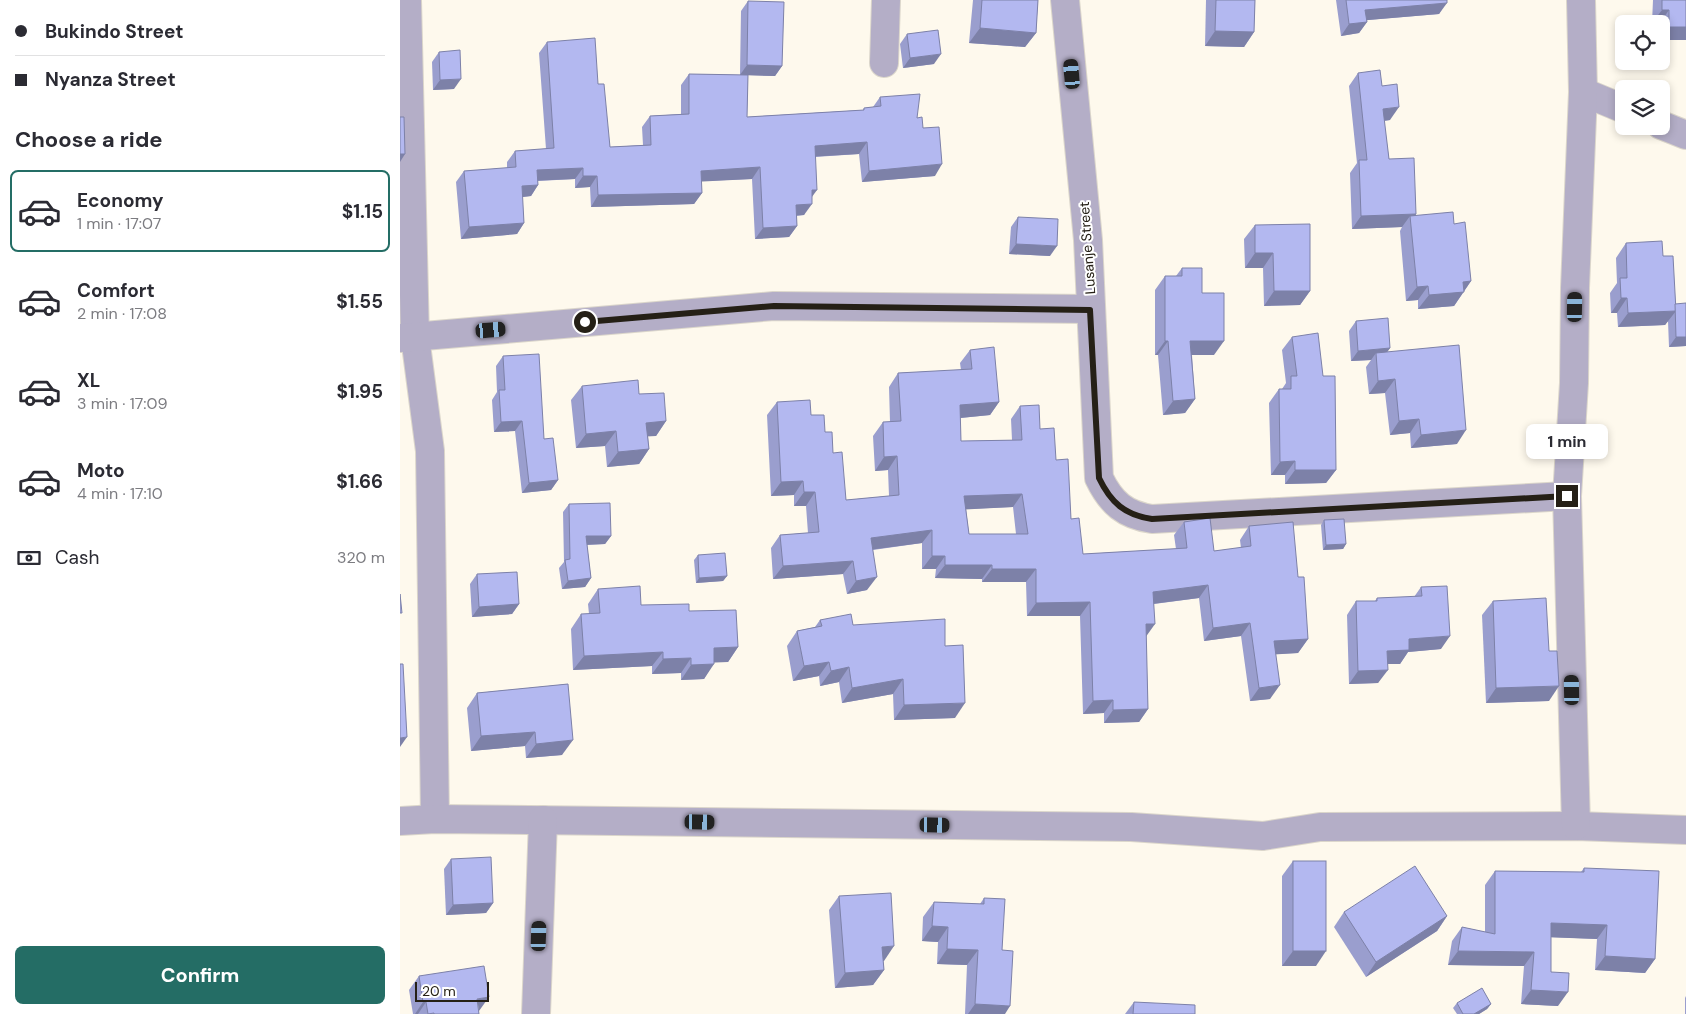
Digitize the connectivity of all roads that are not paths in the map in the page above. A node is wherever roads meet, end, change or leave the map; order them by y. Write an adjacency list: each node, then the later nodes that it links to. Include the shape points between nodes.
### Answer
1 (407, 0): 11 (street)
2 (886, 0): 5 (street)
3 (1065, 0): 10 (street, Lusanje Street, via 1088,240)
4 (1581, 0): 6 (street)
5 (884, 63)
6 (1583, 92): 7 (street); 12 (street, via 1574,383)
7 (1615, 105)
8 (1670, 129): 9 (street)
9 (1686, 135)
10 (1090, 310): 11 (street, via 774,306); 12 (street, Lusanje Street, via 1099,478 1106,495 1119,508 1135,516 1152,519)
11 (408, 338): 13 (street, via 430,451)
12 (1567, 496): 16 (street)
13 (434, 819): 14 (street); 15 (street)
14 (543, 820): 16 (street, via 1131,827 1263,836 1320,827); 18 (street)
15 (400, 821)
16 (1576, 826): 17 (street)
17 (1686, 830)
18 (536, 1014)

